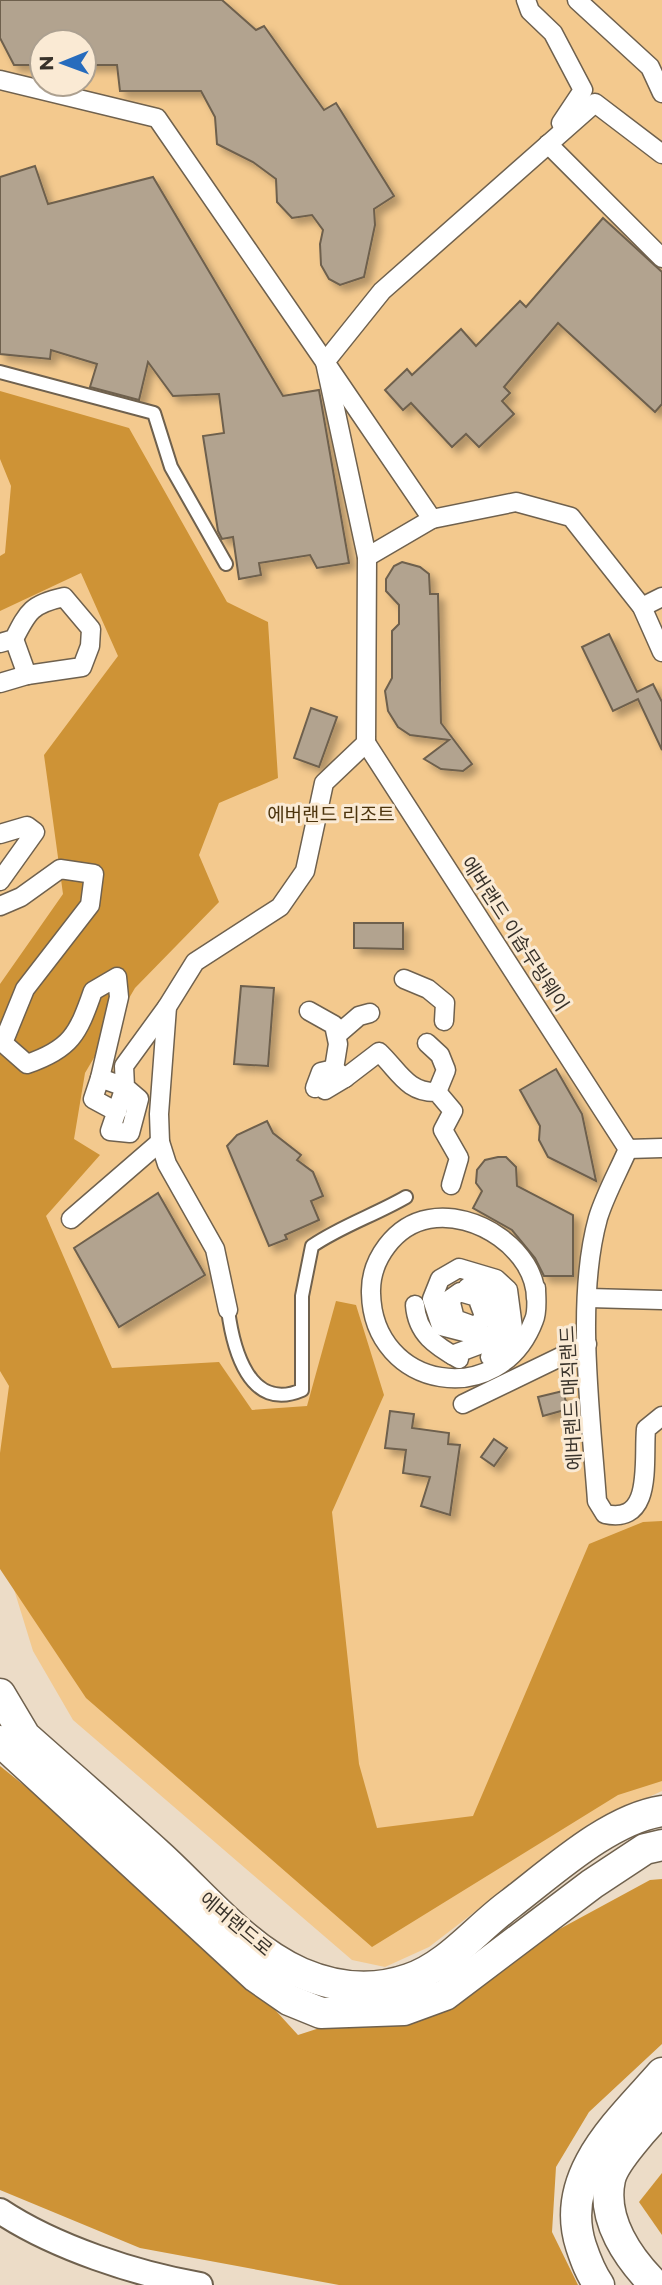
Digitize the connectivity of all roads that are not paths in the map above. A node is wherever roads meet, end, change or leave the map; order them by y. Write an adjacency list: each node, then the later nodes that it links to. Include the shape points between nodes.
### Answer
1 (526, 0): 5 (street, via 530,11 553,33 583,90)
2 (577, 0): 4 (street, via 650,67)
3 (0, 80): 8 (street, via 157,118)
4 (662, 93)
5 (548, 144): 6 (street, via 595,103); 7 (street); 8 (street, via 383,290)
6 (662, 154)
7 (662, 258)
8 (325, 362): 10 (street); 11 (street)
9 (0, 372): 12 (lane, via 154,412 171,467)
10 (432, 519): 11 (street); 14 (street, via 516,502 571,517)
11 (366, 557): 19 (street)
12 (226, 564)
13 (662, 597): 14 (street)
14 (642, 607): 16 (street)
15 (7, 641): 17 (street); 17 (street, via 40,602 64,597 91,629 82,667)
16 (662, 652)
17 (27, 675): 18 (street)
18 (0, 683)
19 (366, 743): 24 (street, via 324,783 305,871 280,907 195,962); 38 (street, 에버랜드 이솝무빙웨이)
20 (0, 834): 21 (street, via 27,826 35,832)
21 (0, 881)
22 (0, 906): 31 (street, via 60,869 94,874 90,905 25,989 3,1043 27,1064 55,1054 79,1031 93,991 117,977 119,997)
23 (404, 979): 27 (street, via 445,1003)
24 (167, 1007): 32 (street, via 124,1066); 36 (street)
25 (309, 1011): 28 (street, via 334,1025)
26 (370, 1013): 28 (street, via 359,1016)
27 (444, 1021)
28 (337, 1035): 30 (street)
29 (427, 1042): 34 (street, via 446,1070)
30 (340, 1074): 33 (street); 34 (street, via 379,1052 407,1086)
31 (100, 1079): 32 (street); 35 (street, via 93,1099)
32 (125, 1087): 35 (street); 35 (street, via 139,1099 130,1133 110,1131)
33 (320, 1089)
34 (437, 1092): 39 (street, via 453,1111 443,1130 459,1158)
35 (117, 1112)
36 (160, 1142): 41 (street); 46 (street, via 167,1164 215,1249)
37 (662, 1148): 38 (street)
38 (628, 1149): 42 (street, 에버랜드 매직랜드, via 598,1217 588,1267)
39 (451, 1185)
40 (406, 1197): 46 (lane, via 312,1246 302,1296 302,1390 288,1396 266,1391 243,1370)
41 (71, 1219)
42 (589, 1298): 44 (street); 48 (street, 에버랜드 매직랜드)
43 (450, 1299): 47 (street, via 455,1319); 47 (street, via 460,1292 477,1297 484,1316); 50 (street, via 460,1284 497,1300 497,1329 484,1343)
44 (662, 1300)
45 (415, 1305): 50 (street, via 425,1337)
46 (228, 1310)
47 (477, 1326): 51 (street, via 472,1334 441,1325 432,1299 440,1279 459,1268 496,1279 508,1290 513,1328)
48 (587, 1344): 52 (street); 53 (street, 에버랜드 매직랜드, via 597,1501 606,1514 620,1517 635,1510 643,1493 646,1429)
49 (517, 1349): 49 (street, via 498,1367 472,1379 422,1373 394,1351 375,1319 374,1266 386,1247 404,1230 428,1219 455,1219 500,1237 521,1255 536,1293 535,1318); 51 (street)
50 (452, 1355): 51 (street, via 458,1360)
51 (490, 1357)
52 (463, 1404)
53 (662, 1416)
54 (0, 1694): 56 (street, 에버랜드로, via 25,1736 252,1942 299,1973 339,1986 381,1987 412,1979 617,1827)
55 (0, 1741): 57 (street, 에버랜드로, via 256,1977 289,2000 321,2013 404,2010 444,1995 592,1884 645,1849)
56 (662, 1811)
57 (662, 1844)
58 (662, 2073): 64 (street, via 585,2168 574,2206 581,2246)
59 (662, 2110): 61 (street, via 637,2136 610,2179 612,2215 624,2250)
60 (0, 2211): 62 (street, via 21,2225)
61 (651, 2276)
62 (162, 2282): 63 (street)
63 (200, 2285)
64 (599, 2285)

